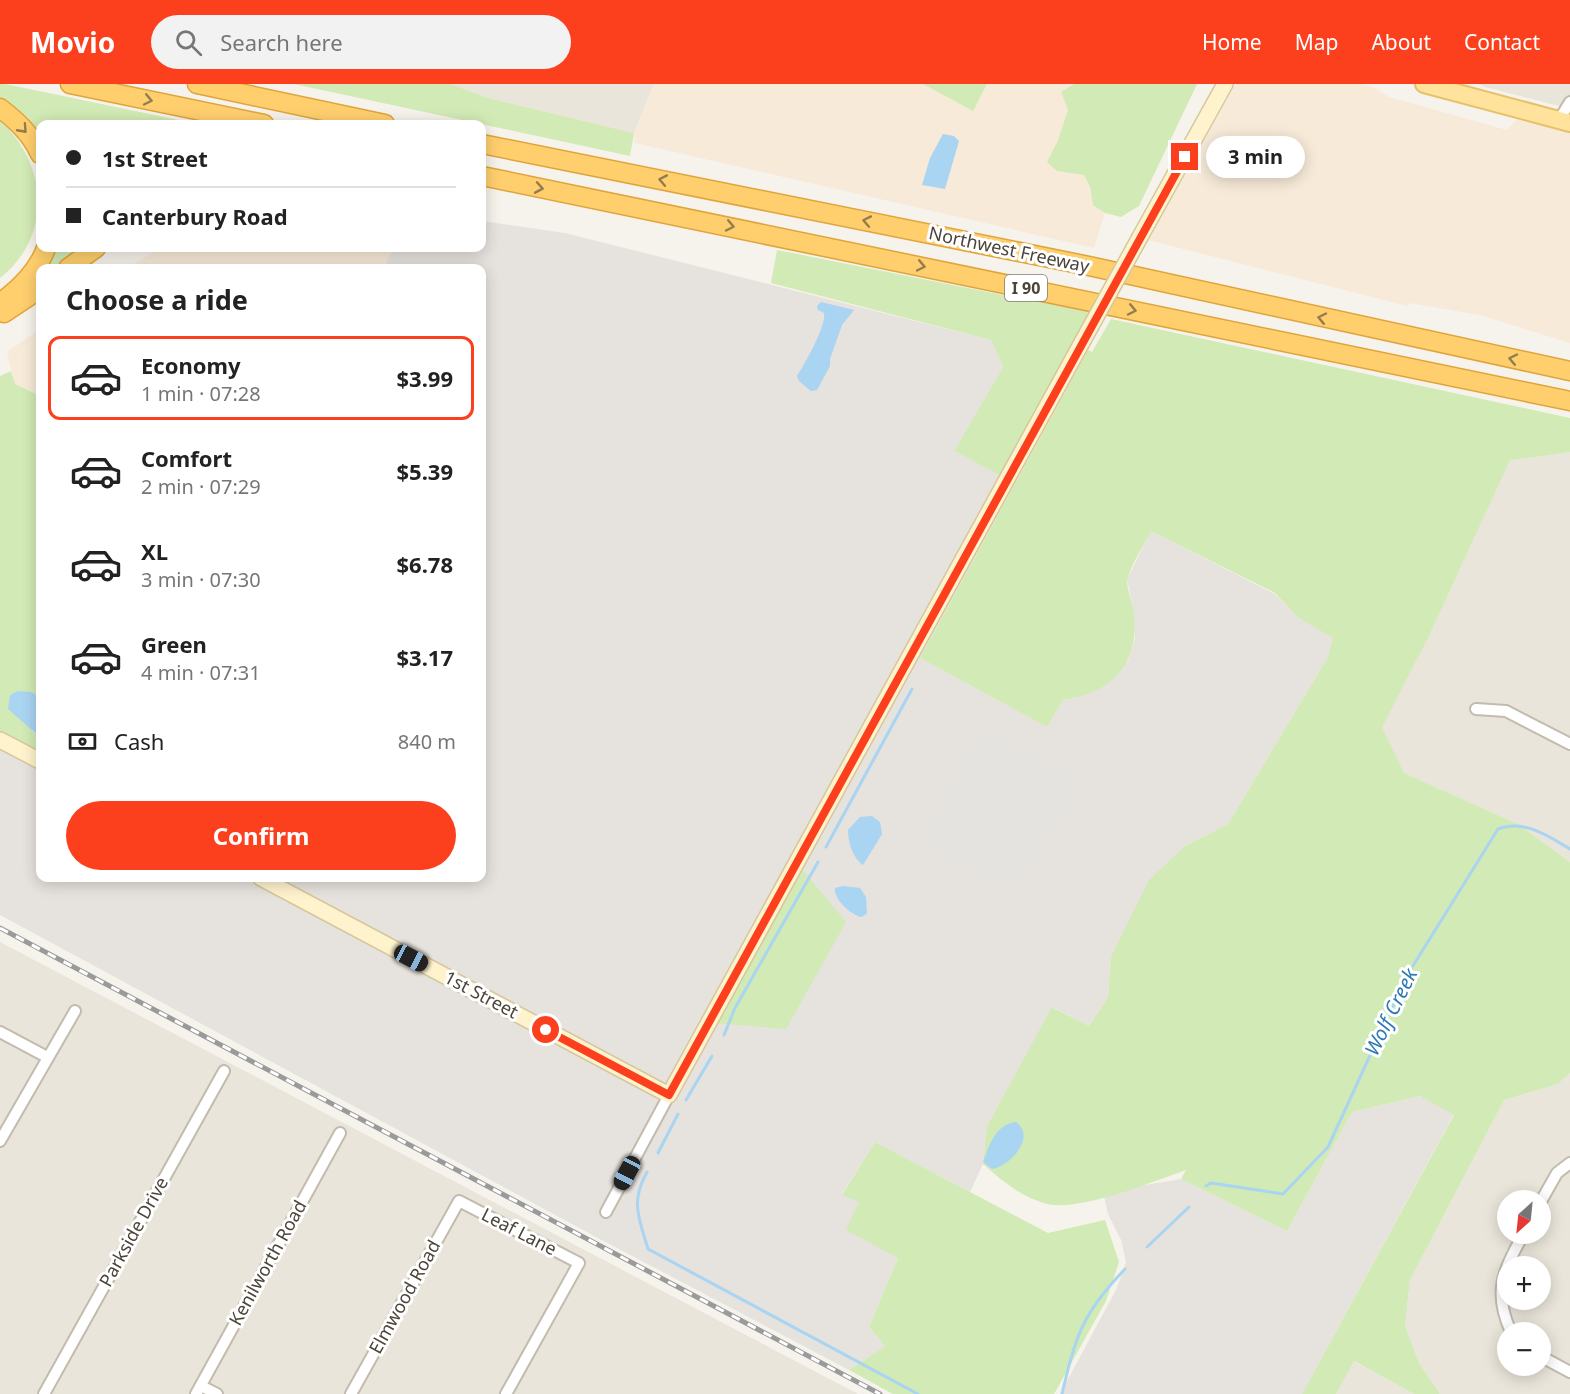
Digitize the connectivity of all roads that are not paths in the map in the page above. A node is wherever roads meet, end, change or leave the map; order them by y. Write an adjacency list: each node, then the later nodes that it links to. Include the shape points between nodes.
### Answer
1 (70, 84): 9 (highway, one-way to 9)
2 (197, 84): 8 (highway)
3 (248, 84): 8 (highway)
4 (1226, 84): 32 (street, bridge)
5 (1424, 84): 11 (main road)
6 (1570, 102): 11 (street)
7 (0, 108): 12 (highway, one-way to 12, via 18,122)
8 (334, 114): 10 (highway)
9 (245, 120)
10 (365, 120)
11 (1565, 122)
12 (36, 145)
13 (486, 145): 21 (highway, Northwest Freeway / I 90, one-way to 13, via 1089,266)
14 (486, 179): 22 (highway, Northwest Freeway / I 90, one-way to 22, via 632,205)
15 (90, 252): 16 (highway)
16 (74, 264)
17 (36, 266): 19 (highway)
18 (36, 292): 20 (highway)
19 (0, 303)
20 (0, 315)
21 (1570, 371)
22 (1570, 401)
23 (1476, 709): 25 (street, via 1506,711)
24 (0, 740): 26 (street)
25 (1570, 744)
26 (36, 759)
27 (269, 882): 32 (street, 1st Street)
28 (75, 1011): 30 (street)
29 (0, 1032): 30 (street)
30 (47, 1057): 34 (street)
31 (224, 1071): 44 (street, Parkside Drive)
32 (669, 1095): 38 (street)
33 (340, 1133): 43 (street, Kenilworth Road)
34 (0, 1141)
35 (1570, 1163): 36 (street, via 1557,1173)
36 (1547, 1190)
37 (459, 1201): 46 (street, Elmwood Road); 47 (street, Leaf Lane, via 579,1263)
38 (606, 1212)
39 (1519, 1244): 40 (street, via 1502,1279 1500,1295)
40 (1508, 1322)
41 (1551, 1362): 42 (street)
42 (1570, 1372)
43 (199, 1390): 45 (street)
44 (44, 1394)
45 (217, 1394)
46 (351, 1394)
47 (506, 1394)

